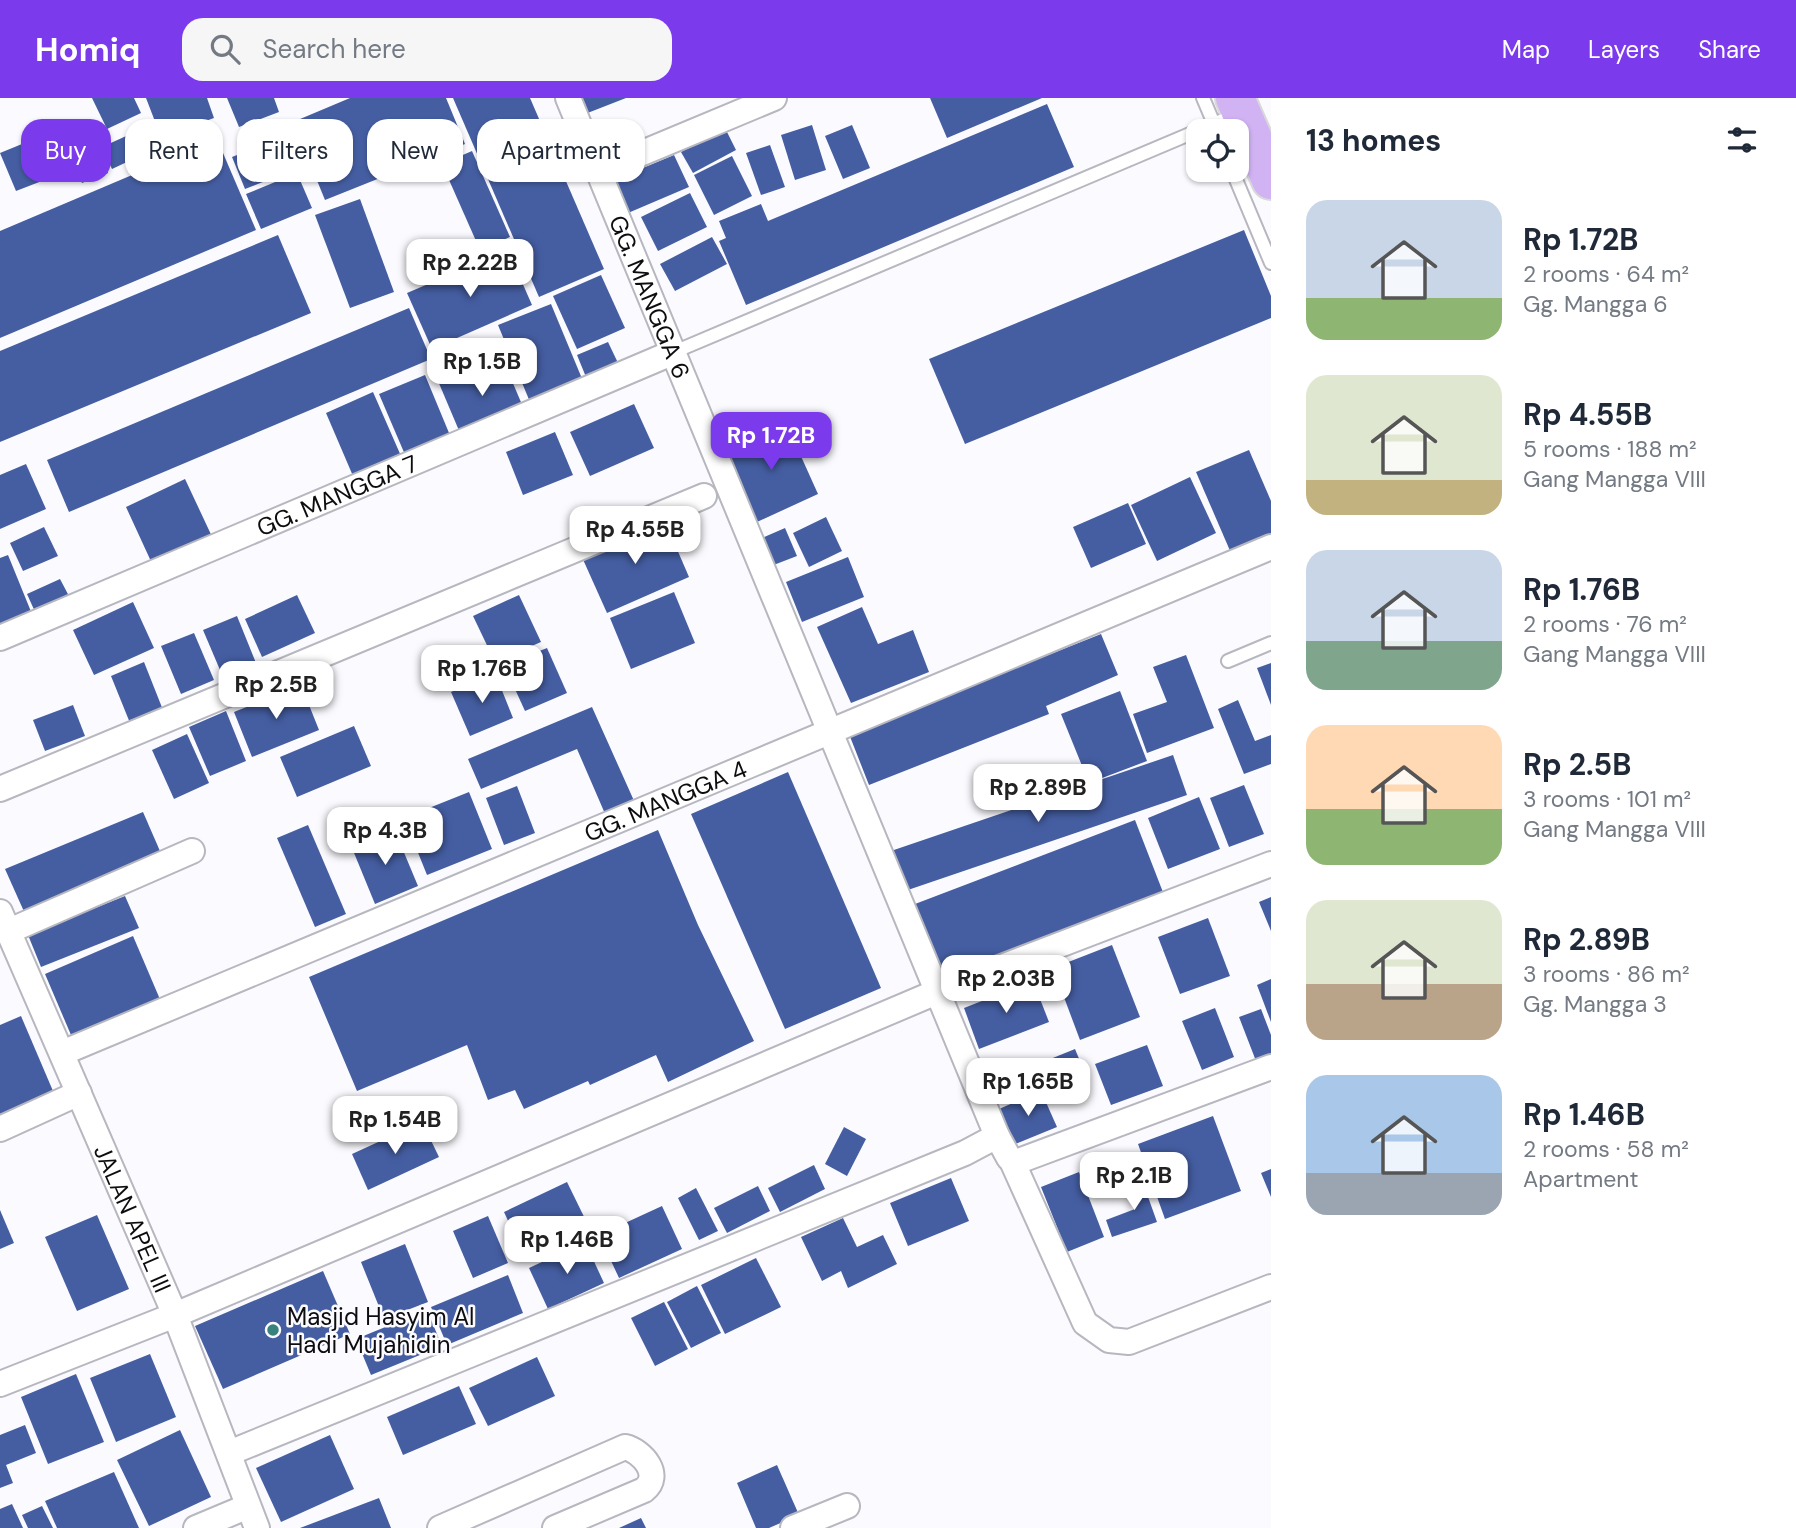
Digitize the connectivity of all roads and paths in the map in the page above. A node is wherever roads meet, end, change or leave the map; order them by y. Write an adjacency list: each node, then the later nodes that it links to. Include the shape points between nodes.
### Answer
1 (568, 98): 5 (street, GG. MANGGA 6)
2 (774, 98): 6 (street)
3 (1203, 98): 4 (lane)
4 (1227, 116): 7 (highway); 11 (lane)
5 (577, 119)
6 (645, 152)
7 (1271, 180)
8 (604, 182): 11 (street, GG. MANGGA 6)
9 (1237, 182): 10 (lane)
10 (1271, 263)
11 (674, 352): 14 (street, GG. MANGGA 7); 17 (street, GG. MANGGA 6)
12 (704, 496): 18 (street)
13 (1271, 547): 17 (street, GG. MANGGA 4)
14 (0, 638)
15 (1271, 643): 16 (lane)
16 (1228, 661)
17 (829, 730): 22 (street, GG. MANGGA 6); 23 (street, GG. MANGGA 4)
18 (0, 789)
19 (192, 851): 21 (street)
20 (1271, 864): 22 (street)
21 (4, 921): 23 (street, JALAN APEL III)
22 (939, 991): 27 (street, GG. MANGGA 6); 30 (street)
23 (62, 1053): 25 (street, JALAN APEL III)
24 (1271, 1067): 28 (street)
25 (79, 1093): 26 (street); 30 (street, JALAN APEL III)
26 (0, 1129)
27 (997, 1136): 28 (street, GG. MANGGA 6); 32 (street, via 965,1153)
28 (1012, 1161): 29 (street, GG. MANGGA 6, via 1085,1323 1109,1340 1129,1342)
29 (1271, 1287)
30 (175, 1315): 31 (street); 32 (street, JALAN APEL III)
31 (0, 1384)
32 (229, 1453): 37 (street, JALAN APEL III)
33 (847, 1506): 40 (street)
34 (239, 1510): 36 (street)
35 (475, 1521): 38 (street); 39 (street, via 625,1447 638,1450 652,1478 650,1485)
36 (197, 1528)
37 (257, 1528)
38 (440, 1528)
39 (555, 1528)
40 (793, 1528)

